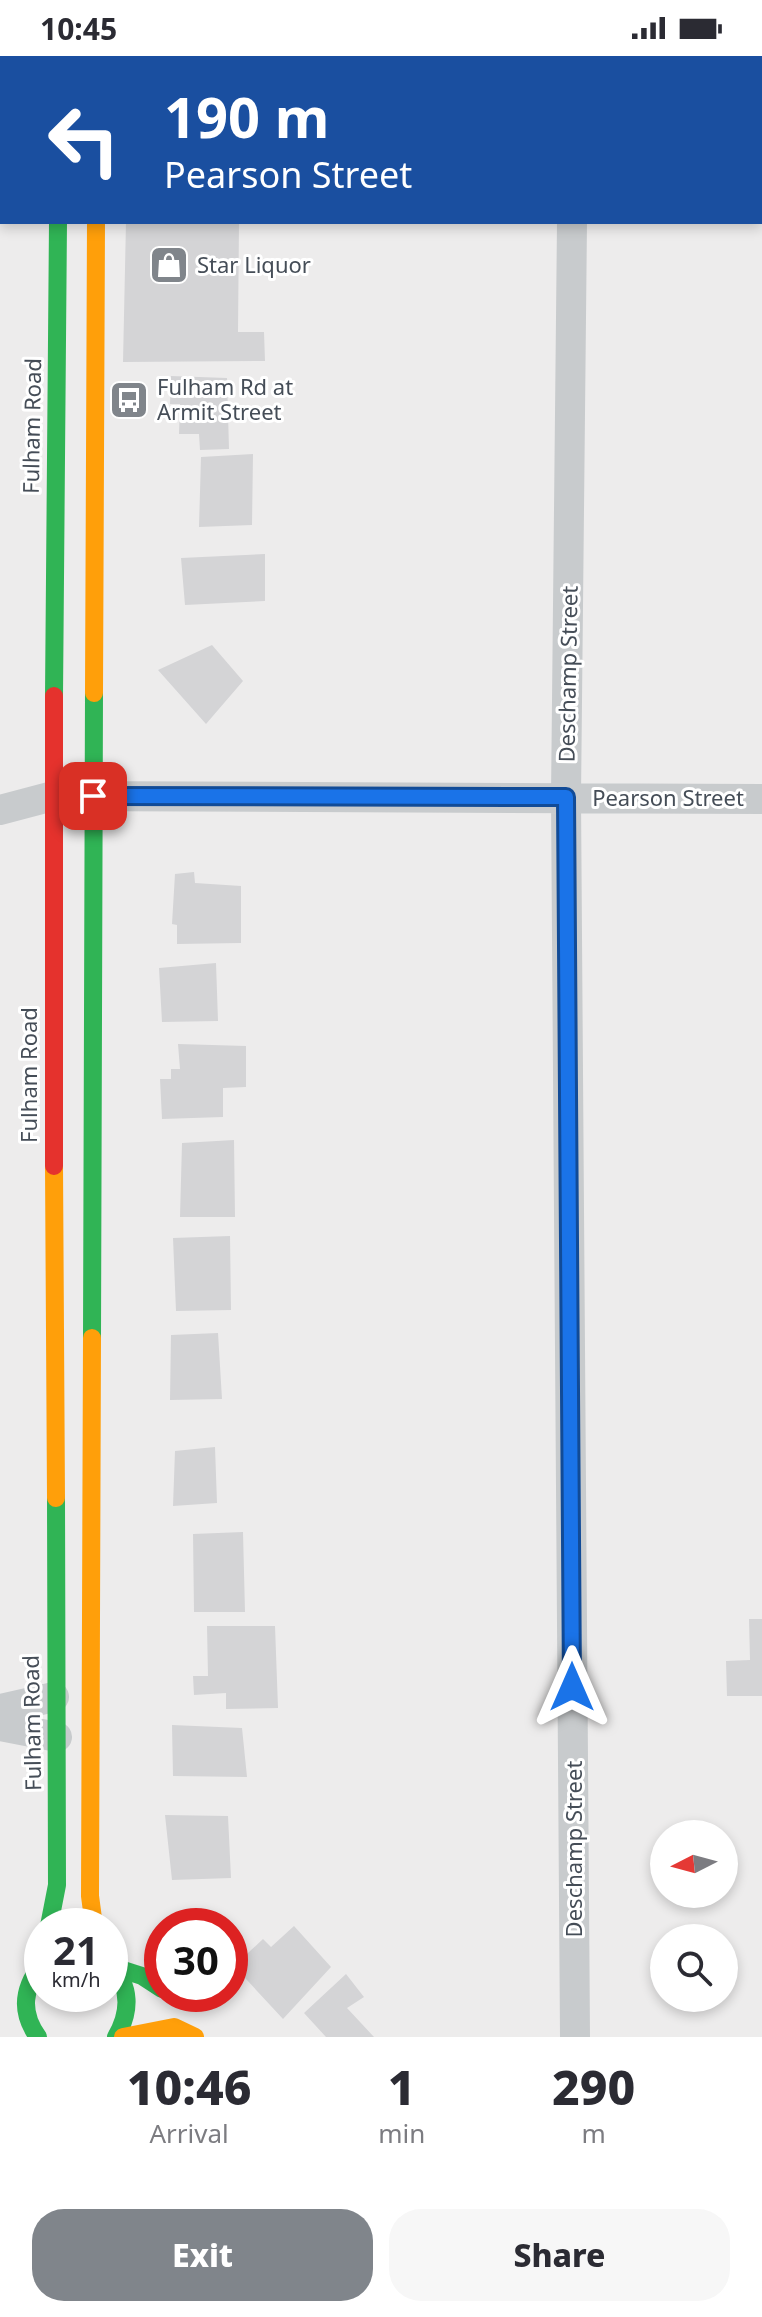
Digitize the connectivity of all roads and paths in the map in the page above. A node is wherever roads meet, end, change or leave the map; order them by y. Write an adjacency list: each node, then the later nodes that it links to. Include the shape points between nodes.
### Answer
1 (58, 224): 4 (street, Fulham Road)
2 (96, 224): 5 (street)
3 (572, 224): 6 (street, Deschamp Street)
4 (53, 796): 5 (street, Pearson Street); 8 (street, Pearson Street); 9 (street, Fulham Road)
5 (93, 796): 6 (street, Pearson Street); 10 (street)
6 (566, 797): 7 (street, Pearson Street); 24 (street, Deschamp Street)
7 (762, 799)
8 (0, 810)
9 (54, 1697): 10 (street); 11 (street); 13 (street, Fulham Road)
10 (91, 1708): 14 (street)
11 (0, 1709)
12 (0, 1726): 13 (street)
13 (57, 1737): 14 (street); 15 (street, Fulham Road)
14 (91, 1746): 16 (street)
15 (53, 1908)
16 (92, 1908)
17 (25, 2012): 20 (street)
18 (126, 2012): 21 (street)
19 (195, 2028): 22 (street); 23 (street)
20 (38, 2037)
21 (116, 2037)
22 (123, 2037)
23 (212, 2037)
24 (575, 2037)

